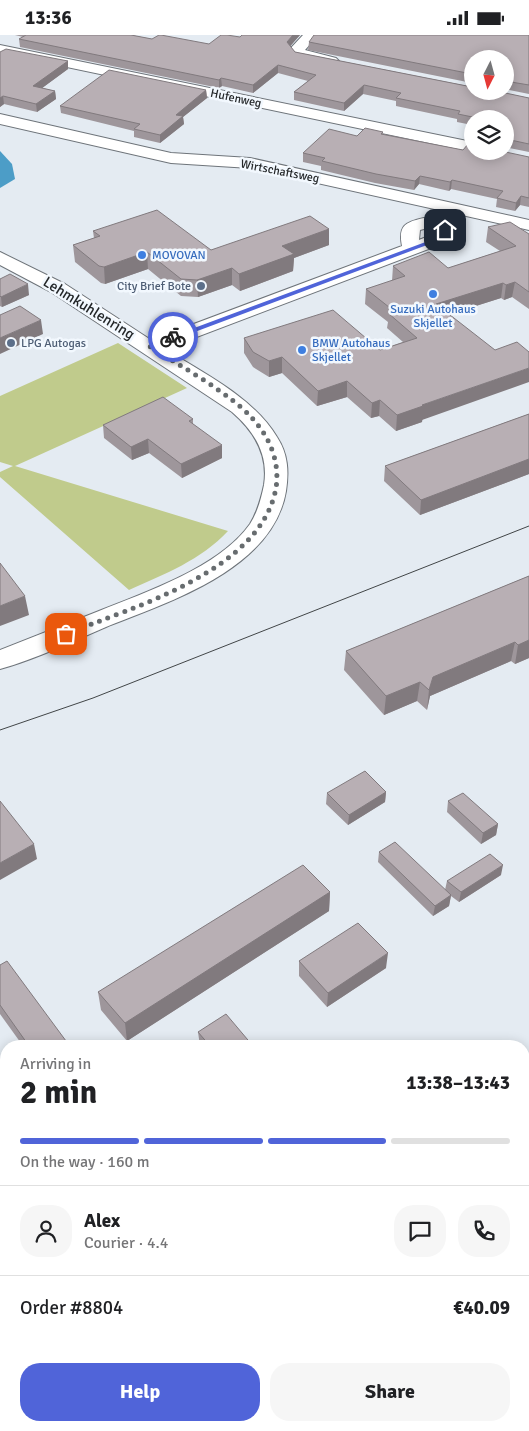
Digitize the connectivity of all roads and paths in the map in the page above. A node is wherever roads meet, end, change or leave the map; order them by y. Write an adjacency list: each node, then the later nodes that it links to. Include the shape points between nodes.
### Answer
1 (311, 35): 3 (street, via 296,52)
2 (0, 49): 5 (street, Hufenweg)
3 (346, 64)
4 (0, 119): 6 (street, Wirtschaftsweg, via 171,158 250,163)
5 (464, 145)
6 (529, 225)
7 (412, 249): 9 (street)
8 (0, 258): 9 (street, Lehmkuhlenring, via 58,287)
9 (150, 347): 10 (street, Lehmkuhlenring, via 219,391 257,423 271,445 275,459 274,501 246,542 214,569 173,591)
10 (0, 661)

